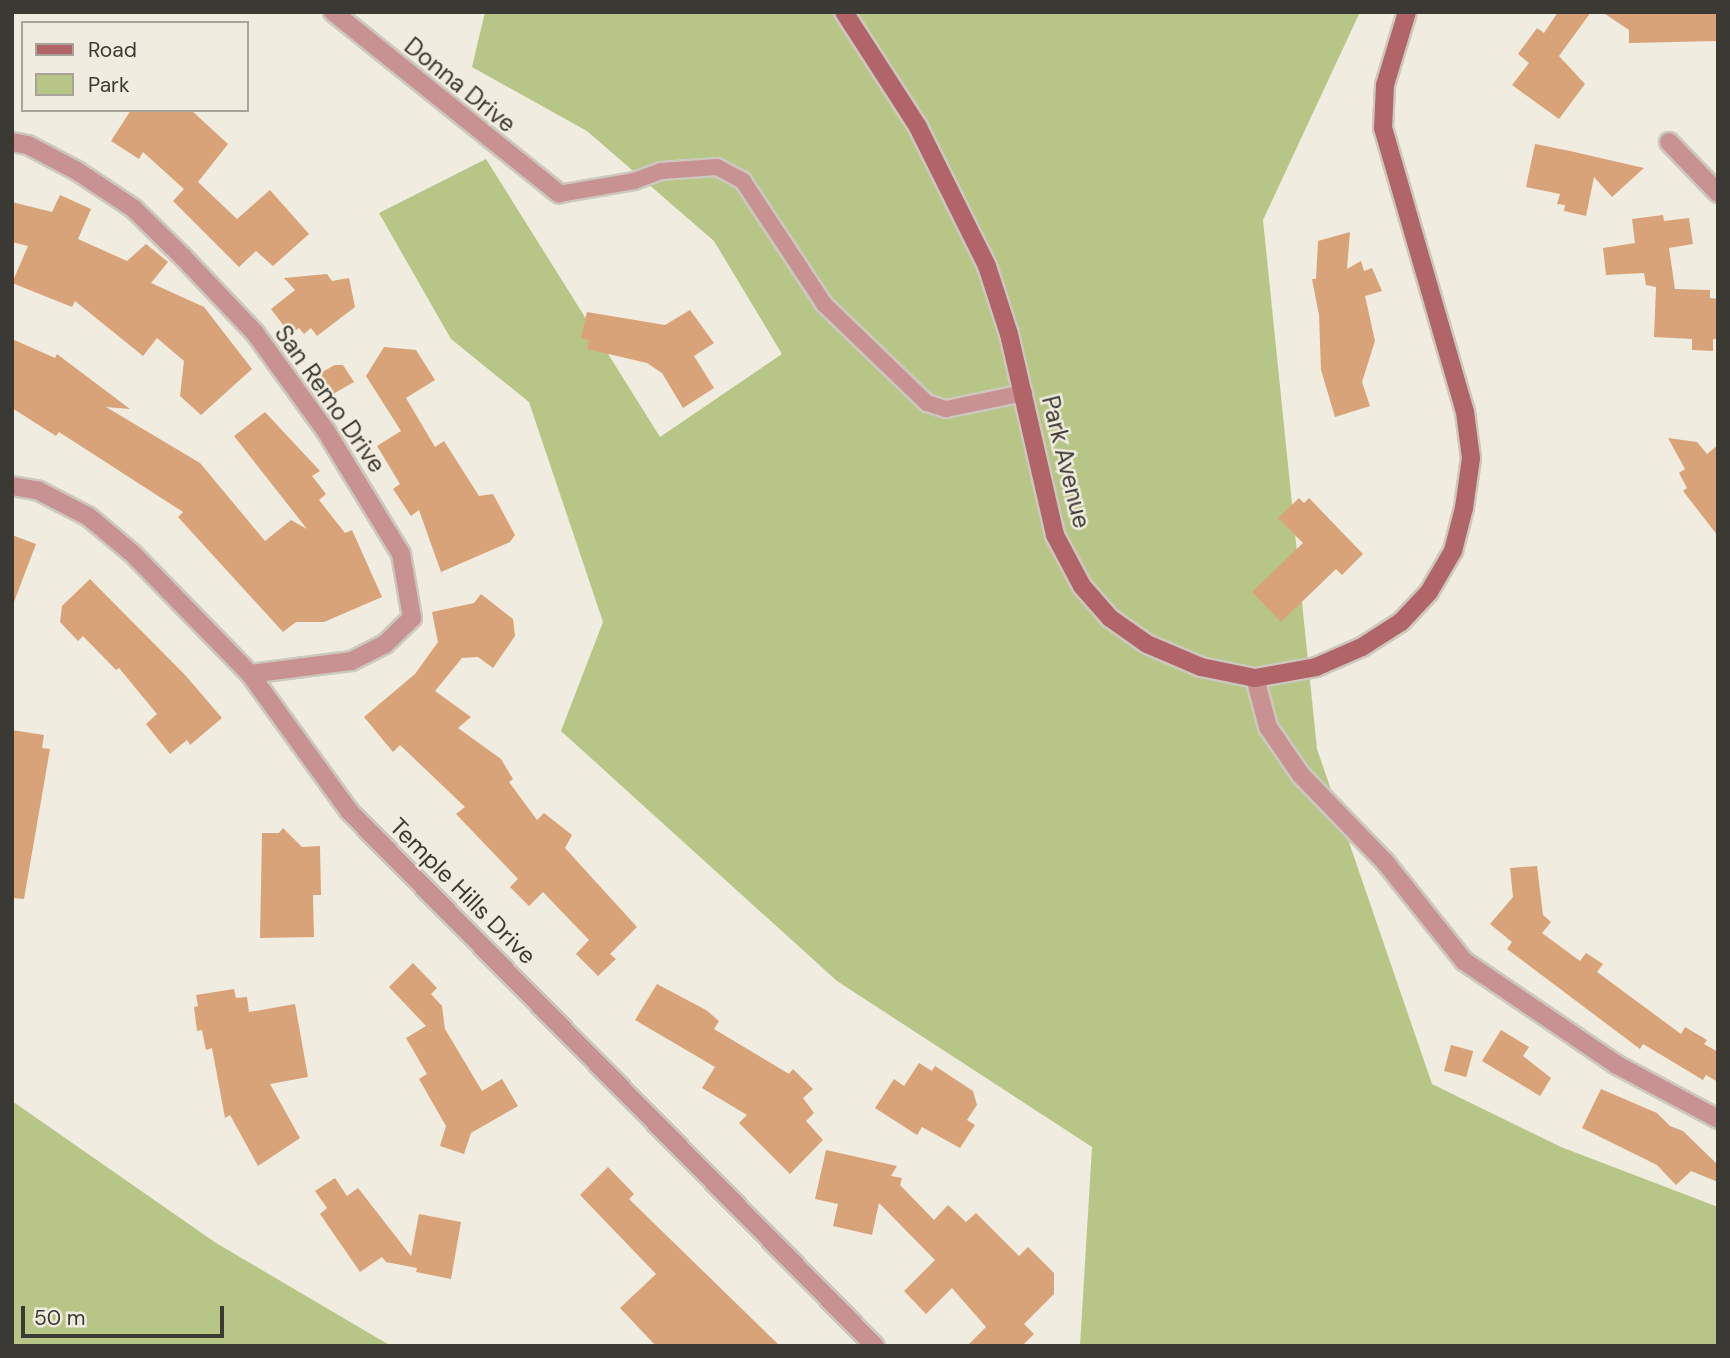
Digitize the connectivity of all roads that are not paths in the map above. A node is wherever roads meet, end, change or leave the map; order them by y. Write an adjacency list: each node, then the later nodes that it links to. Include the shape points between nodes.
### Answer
1 (333, 12): 7 (street, Donna Drive)
2 (845, 12): 8 (main road, Park Avenue, via 957,199 987,266)
3 (1407, 12): 11 (main road, Park Avenue, via 1385,85 1383,128 1465,412 1471,458 1464,508 1452,551 1429,592 1401,622 1362,647 1316,667)
4 (12, 142): 10 (street, San Remo Drive, via 28,145 77,171 133,208 192,266 263,344 326,431 401,554 412,618 384,644 351,660)
5 (1669, 142): 6 (street)
6 (1718, 192)
7 (559, 194): 8 (lane, via 634,181 661,171 717,167 743,181 824,304 927,403 946,409)
8 (1024, 393): 11 (main road, Park Avenue, via 1055,535 1082,586 1110,618 1147,644 1201,667)
9 (12, 486): 10 (street, Temple Hills Drive, via 38,491 89,517 132,554)
10 (250, 674): 13 (street, Temple Hills Drive, via 349,811)
11 (1255, 678): 12 (street, via 1268,727 1301,775 1385,862 1464,961 1617,1065)
12 (1718, 1119)
13 (876, 1346)

